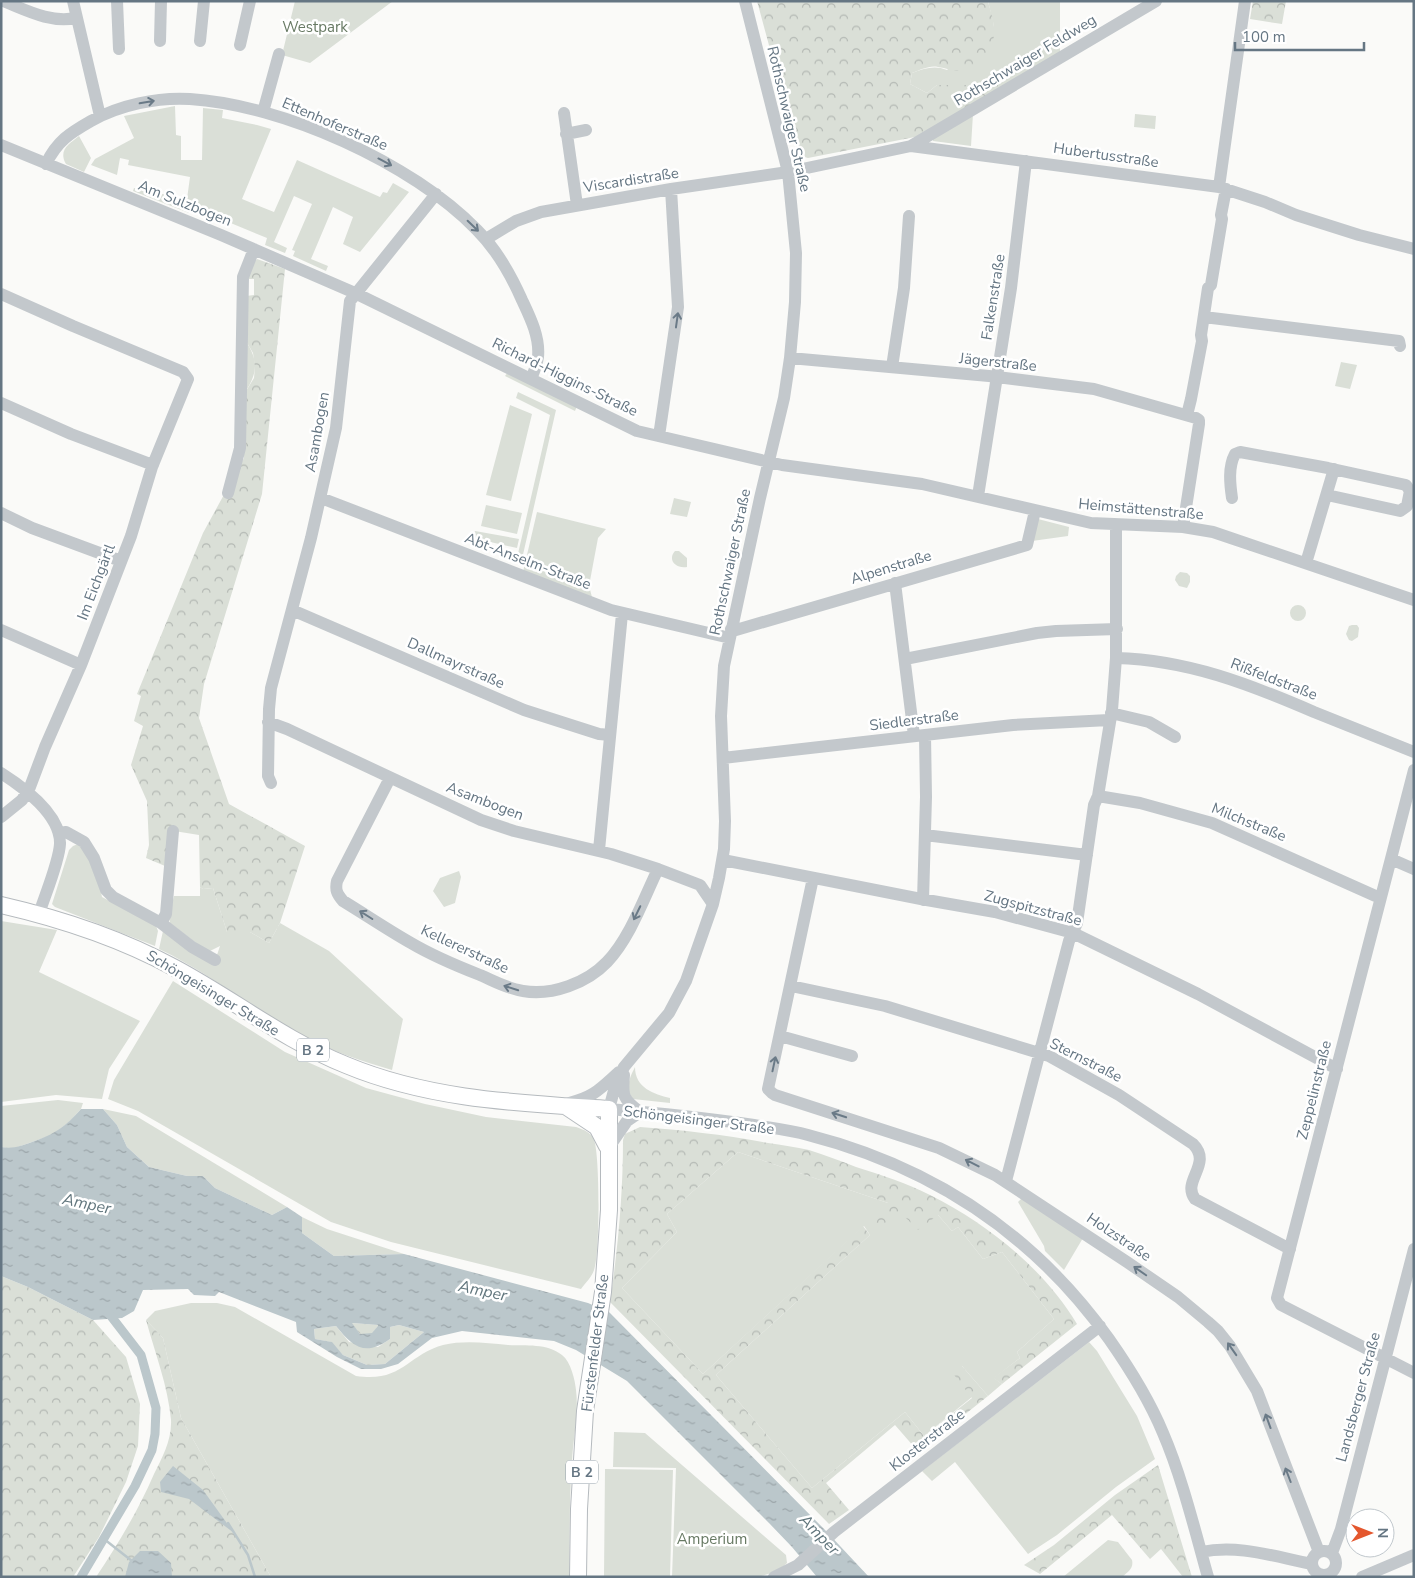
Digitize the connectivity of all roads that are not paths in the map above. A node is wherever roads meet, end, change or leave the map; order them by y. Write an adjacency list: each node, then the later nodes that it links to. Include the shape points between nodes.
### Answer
1 (3, 1): 10 (street, via 52,19)
2 (73, 1): 10 (street)
3 (116, 1): 14 (street)
4 (161, 1): 12 (street)
5 (204, 1): 11 (street)
6 (250, 1): 13 (street)
7 (745, 1): 25 (street, Rothschwaiger Straße)
8 (1156, 1): 22 (street, Rothschwaiger Feldweg)
9 (1245, 1): 26 (street)
10 (76, 18): 18 (street)
11 (200, 40)
12 (160, 41)
13 (240, 45)
14 (119, 48)
15 (278, 54): 16 (street)
16 (262, 112): 18 (street, Ettenhoferstraße, one-way to 16, via 140,103 172,99 216,102); 28 (street, Ettenhoferstraße, one-way to 28, via 357,148)
17 (564, 113): 20 (street)
18 (100, 116): 24 (street, Ettenhoferstraße, via 61,141)
19 (586, 130): 20 (street)
20 (566, 134): 29 (street)
21 (1, 145): 24 (street, Am Sulzbogen)
22 (911, 146): 23 (street, Hubertusstraße); 25 (street, Hubertusstraße)
23 (1026, 161): 26 (street, Hubertusstraße); 40 (street, Falkenstraße)
24 (46, 164): 32 (street, Am Sulzbogen)
25 (788, 172): 27 (street, Viscardistraße); 38 (street, Rothschwaiger Straße, via 796,253)
26 (1223, 188): 33 (street, Hubertusstraße, via 1368,238); 36 (street, via 1222,219)
27 (671, 189): 29 (street, Viscardistraße); 44 (street, one-way to 27, via 678,307)
28 (436, 194): 31 (street, Ettenhoferstraße, one-way to 31); 35 (street)
29 (576, 206): 31 (street, Viscardistraße, via 529,216)
30 (909, 216): 39 (street, via 904,288)
31 (486, 239): 41 (street, Ettenhoferstraße, via 511,278 532,324 538,359)
32 (254, 249): 35 (street, Am Sulzbogen); 48 (street, via 243,277 240,448)
33 (1414, 249)
34 (1, 294): 46 (street, Im Eichgärtl, via 183,372 188,379)
35 (355, 294): 41 (street, Richard-Higgins-Straße); 51 (street, Asambogen, via 350,301 339,408)
36 (1204, 317): 37 (street, via 1399,341); 43 (street)
37 (1400, 346)
38 (790, 358): 39 (street, Jägerstraße); 45 (street, Rothschwaiger Straße)
39 (892, 367): 40 (street, Jägerstraße)
40 (997, 377): 43 (street, Jägerstraße, via 1094,389); 50 (street, Falkenstraße)
41 (531, 379): 44 (street, Richard-Higgins-Straße, via 628,427)
42 (1, 402): 46 (street, via 71,434)
43 (1186, 415): 56 (street, Jägerstraße, via 1199,420)
44 (659, 436): 45 (street, Richard-Higgins-Straße)
45 (770, 462): 50 (street, Heimstättenstraße, via 922,484); 65 (street, Rothschwaiger Straße)
46 (153, 465): 57 (street, Im Eichgärtl)
47 (1334, 469): 49 (street); 49 (street, via 1406,485 1410,491 1407,506 1400,511); 52 (street, via 1240,452 1233,459)
48 (228, 493)
49 (1327, 495): 58 (street)
50 (978, 496): 53 (street, Heimstättenstraße)
51 (321, 498): 61 (street, Asambogen); 62 (street, Abt-Anselm-Straße)
52 (1232, 498)
53 (1034, 511): 55 (street, Heimstättenstraße); 59 (street, Alpenstraße, via 1027,545)
54 (1, 513): 57 (street)
55 (1116, 525): 56 (street, Heimstättenstraße); 63 (street)
56 (1183, 527): 58 (street, Heimstättenstraße, via 1213,532)
57 (121, 561): 68 (street, Im Eichgärtl)
58 (1306, 563): 60 (street, Heimstättenstraße)
59 (895, 582): 65 (street, Alpenstraße); 67 (street)
60 (1414, 600)
61 (292, 610): 70 (street, Asambogen, via 273,679); 71 (street, Dallmayrstraße, via 524,710)
62 (622, 614): 65 (street, Abt-Anselm-Straße); 71 (street)
63 (1117, 629): 66 (street); 67 (street, via 1036,633)
64 (1, 630): 68 (street)
65 (731, 633): 75 (street, Rothschwaiger Straße, via 722,685)
66 (1116, 658): 69 (street); 74 (street, Rißfeldstraße, via 1172,663 1212,672)
67 (906, 660): 72 (street)
68 (81, 665): 80 (street, Im Eichgärtl)
69 (1110, 717): 72 (street, Siedlerstraße); 73 (street, Siedlerstraße, via 1143,720); 81 (street)
70 (268, 722): 78 (street, Asambogen); 79 (street, Asambogen, via 268,776)
71 (610, 735): 86 (street)
72 (920, 736): 75 (street, Siedlerstraße); 85 (street)
73 (1175, 737)
74 (1414, 752)
75 (723, 758): 89 (street, Rothschwaiger Straße)
76 (1414, 770): 88 (street, Zeppelinstraße)
77 (1, 773): 80 (street)
78 (390, 778): 86 (street, Asambogen, via 486,822); 90 (street, Kellererstraße, one-way to 78, via 618,947 599,970 560,989 524,991 509,988 418,947 338,896 336,882)
79 (271, 783)
80 (27, 793): 82 (street); 84 (street, via 50,814)
81 (1096, 801): 87 (street); 95 (street, Milchstraße, via 1140,804 1208,822)
82 (1, 817)
83 (173, 831): 100 (street, via 166,914)
84 (59, 833): 99 (street, via 59,851); 100 (street, via 66,832 84,842 106,890 113,897)
85 (926, 835): 87 (street); 96 (street)
86 (599, 850): 90 (street, Asambogen)
87 (1087, 855): 101 (street)
88 (1391, 859): 91 (street); 95 (street, Zeppelinstraße)
89 (723, 860): 92 (street, Rothschwaiger Straße); 93 (street, Zugspitzstraße)
90 (658, 869): 94 (street, Asambogen)
91 (1414, 869)
92 (720, 878): 94 (street); 97 (street, Rothschwaiger Straße)
93 (813, 878): 96 (street, Zugspitzstraße); 103 (street)
94 (700, 884): 97 (street)
95 (1380, 898): 108 (street, Zeppelinstraße)
96 (923, 900): 101 (street, Zugspitzstraße, via 995,912)
97 (713, 904): 107 (street, Rothschwaiger Straße, via 680,994 669,1013)
98 (1, 905): 99 (main road, Schöngeisinger Straße / B 2)
99 (40, 914): 109 (main road, Schöngeisinger Straße / B 2, via 154,956 293,1040 369,1074 473,1099)
100 (162, 923): 102 (street, via 192,947)
101 (1073, 933): 105 (street, via 1068,941); 108 (street, Zugspitzstraße, via 1190,990)
102 (215, 960)
103 (791, 986): 104 (street); 105 (street, Sternstraße, via 885,1006)
104 (780, 1036): 106 (street); 113 (street, Holzstraße, one-way to 104, via 940,1148 769,1091)
105 (1039, 1053): 113 (street); 114 (street, Sternstraße, via 1119,1095 1193,1144 1201,1160 1191,1187 1195,1200)
106 (852, 1056)
107 (624, 1067): 109 (street, via 596,1094); 110 (street, Rothschwaiger Straße); 111 (street, via 623,1094 627,1102)
108 (1337, 1069): 114 (street, Zeppelinstraße)
109 (560, 1106): 110 (main road, Schöngeisinger Straße / B 2); 112 (main road, via 597,1127)
110 (609, 1109): 111 (street, Schöngeisinger Straße); 112 (main road, Fürstenfelder Straße)
111 (640, 1112): 112 (street, via 627,1121); 116 (street, Schöngeisinger Straße, via 697,1117 806,1134 909,1170 962,1198 1009,1232 1066,1284)
112 (608, 1148): 124 (main road, Fürstenfelder Straße / B 2, via 609,1210 602,1301 585,1411)
113 (1006, 1181): 120 (street, Holzstraße, one-way to 113, via 1297,1498 1257,1391 1218,1331 1149,1277)
114 (1290, 1249): 117 (street, Zeppelinstraße, via 1277,1298 1280,1305)
115 (1414, 1249): 117 (street, Landsberger Straße)
116 (1100, 1326): 119 (street, Schöngeisinger Straße, via 1140,1385 1163,1432); 125 (street, Klosterstraße, via 800,1563)
117 (1385, 1359): 118 (street, Zeppelinstraße); 120 (street, Landsberger Straße, via 1341,1529)
118 (1414, 1373)
119 (1201, 1552): 122 (street, via 1241,1549); 126 (street, Schöngeisinger Straße)
120 (1325, 1553): 122 (street, via 1314,1558); 123 (street, via 1336,1563)
121 (1414, 1555): 127 (street)
122 (1312, 1564): 123 (street, via 1318,1573)
123 (1330, 1575)
124 (578, 1577)
125 (774, 1577)
126 (1208, 1577)
127 (1362, 1577)

